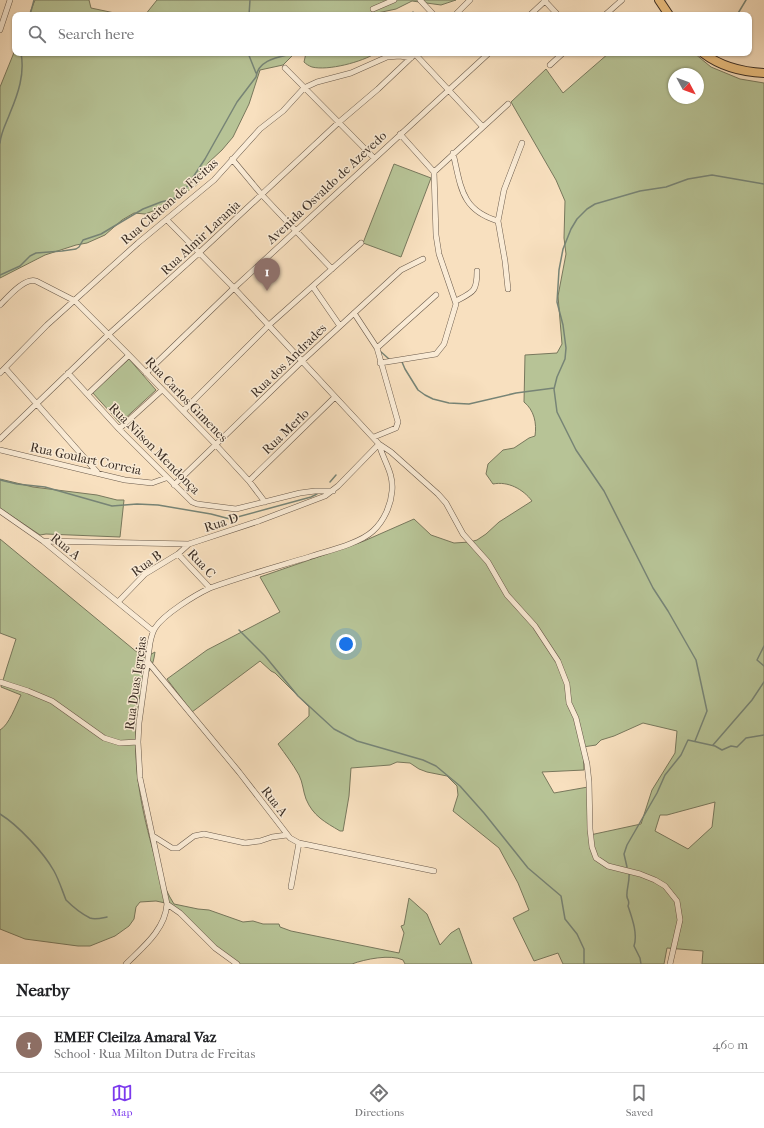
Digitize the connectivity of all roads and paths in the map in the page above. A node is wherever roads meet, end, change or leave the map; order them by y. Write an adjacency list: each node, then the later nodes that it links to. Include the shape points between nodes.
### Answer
1 (10, 0): 15 (street)
2 (394, 0): 8 (street)
3 (420, 0): 9 (street)
4 (470, 0): 10 (street)
5 (545, 0): 11 (street); 12 (street)
6 (622, 0): 13 (street)
7 (659, 0): 14 (main road)
8 (373, 8)
9 (431, 12)
10 (458, 12)
11 (533, 12)
12 (555, 12)
13 (608, 12)
14 (667, 12)
15 (0, 30)
16 (400, 56): 25 (street, Rua Cleiton de Freitas, via 377,60 351,73)
17 (413, 56): 28 (street, Rua Almir Laranja)
18 (415, 56): 26 (street)
19 (486, 56): 26 (street, Avenida Osvaldo de Azevedo)
20 (560, 56): 22 (street)
21 (709, 56): 24 (main road, via 741,70)
22 (550, 66)
23 (285, 68): 25 (street)
24 (764, 73)
25 (304, 88): 28 (street); 34 (street, Rua Cleiton de Freitas)
26 (448, 90): 29 (street); 30 (street, Avenida Osvaldo de Azevedo)
27 (508, 104): 29 (street)
28 (338, 123): 33 (street); 36 (street, Rua Almir Laranja)
29 (482, 126): 32 (street)
30 (400, 134): 33 (street, Avenida Osvaldo de Azevedo); 35 (street)
31 (522, 143): 38 (street, via 504,190)
32 (453, 153): 35 (street); 38 (street, via 469,204 480,214)
33 (374, 158): 39 (street, Avenida Osvaldo de Azevedo)
34 (232, 159): 36 (street); 37 (street, Rua Cleiton de Freitas, via 214,180)
35 (434, 172): 49 (street, via 438,254)
36 (262, 195): 39 (street); 41 (street, Rua Almir Laranja)
37 (167, 220): 41 (street); 50 (street, Rua Cleiton de Freitas)
38 (498, 221): 47 (street)
39 (296, 230): 43 (street); 46 (street, Avenida Osvaldo de Azevedo)
40 (361, 243): 43 (street)
41 (200, 252): 46 (street); 55 (street, Rua Almir Laranja)
42 (424, 259): 52 (street, Rua dos Andrades, via 401,270)
43 (332, 269): 45 (street)
44 (477, 271): 49 (street, via 477,284 474,290)
45 (313, 287): 53 (street); 54 (street)
46 (234, 288): 53 (street); 63 (street, Avenida Osvaldo de Azevedo)
47 (508, 289)
48 (436, 295): 56 (street)
49 (456, 300): 59 (street, via 444,344 439,351 433,355)
50 (75, 301): 51 (street, Rua Carlos Gimenes, via 31,280 24,283); 55 (street, Rua Carlos Gimenes); 60 (street, Rua Cleiton de Freitas)
51 (0, 305)
52 (354, 313): 54 (street, Rua dos Andrades); 56 (street)
53 (269, 325): 58 (street); 68 (street)
54 (340, 326): 58 (street, Rua dos Andrades)
55 (109, 334): 57 (street, Rua Carlos Gimenes); 62 (street, Rua Almir Laranja)
56 (377, 348): 59 (street)
57 (129, 355): 63 (street, Rua Carlos Gimenes); 65 (street)
58 (302, 361): 66 (street); 73 (street, Rua dos Andrades)
59 (380, 363): 70 (street, via 398,424 396,428)
60 (4, 368): 61 (street, Rua Cleiton de Freitas); 67 (street)
61 (0, 372)
62 (68, 373): 65 (street, Rua Nilson Mendonça); 67 (street, Rua Almir Laranja)
63 (146, 373): 64 (street, Rua Carlos Gimenes)
64 (162, 390): 68 (street, Rua Carlos Gimenes); 69 (street)
65 (88, 394): 69 (street, Rua Nilson Mendonça)
66 (335, 397): 70 (street); 77 (street, Rua Merlo)
67 (37, 404): 71 (street, Rua Almir Laranja); 75 (street)
68 (183, 411): 73 (street, Rua Carlos Gimenes)
69 (119, 429): 76 (street, Rua Nilson Mendonça)
70 (374, 437): 72 (street)
71 (0, 439)
72 (379, 444): 79 (street, Rua D); 85 (street, Rua Duas Igrejas, via 390,472 392,492 383,520 373,531 338,548); 99 (street, via 446,502 463,534 488,562 507,596 535,626 558,661 567,684 569,703 576,718 587,764 592,848 596,858 608,866 655,880 665,886 677,901 680,920)
73 (216, 446): 77 (street, Rua Carlos Gimenes); 78 (street, Rua dos Andrades)
74 (0, 450): 75 (street, Rua Goulart Correia)
75 (98, 473): 76 (street, Rua Goulart Correia, via 149,483)
76 (166, 478): 78 (street, Rua Nilson Mendonça)
77 (249, 481): 80 (street, Rua Carlos Gimenes)
78 (174, 485): 80 (street, Rua Nilson Mendonça, via 197,504 236,509)
79 (333, 491): 80 (street, via 300,493); 83 (street, Rua D, via 288,510)
80 (265, 502)
81 (0, 511): 82 (street, Rua A)
82 (43, 541): 83 (street, Rua D); 86 (street, Rua A)
83 (189, 544): 84 (street, Rua B)
84 (178, 554): 85 (street, Rua C); 86 (street, Rua B, via 146,574)
85 (210, 588): 87 (street, Rua Duas Igrejas, via 165,617)
86 (118, 602): 87 (street, Rua A)
87 (153, 631): 88 (street, Rua Duas Igrejas)
88 (148, 662): 90 (street, Rua Duas Igrejas, via 138,723); 91 (street, Rua A, via 239,772)
89 (0, 682): 90 (street, via 28,690 52,701 104,738 120,744)
90 (138, 742): 92 (street, Rua Duas Igrejas, via 140,778)
91 (287, 835): 92 (street, via 245,843 204,834 194,836 178,848 172,848); 93 (street, Rua A)
92 (153, 836): 96 (street, Rua Duas Igrejas)
93 (299, 843): 94 (street, Rua A); 95 (street)
94 (434, 871)
95 (291, 887)
96 (167, 904): 97 (street, Rua Duas Igrejas, via 162,925); 98 (street, via 180,913 215,948)
97 (126, 964)
98 (237, 964)
99 (670, 964)

